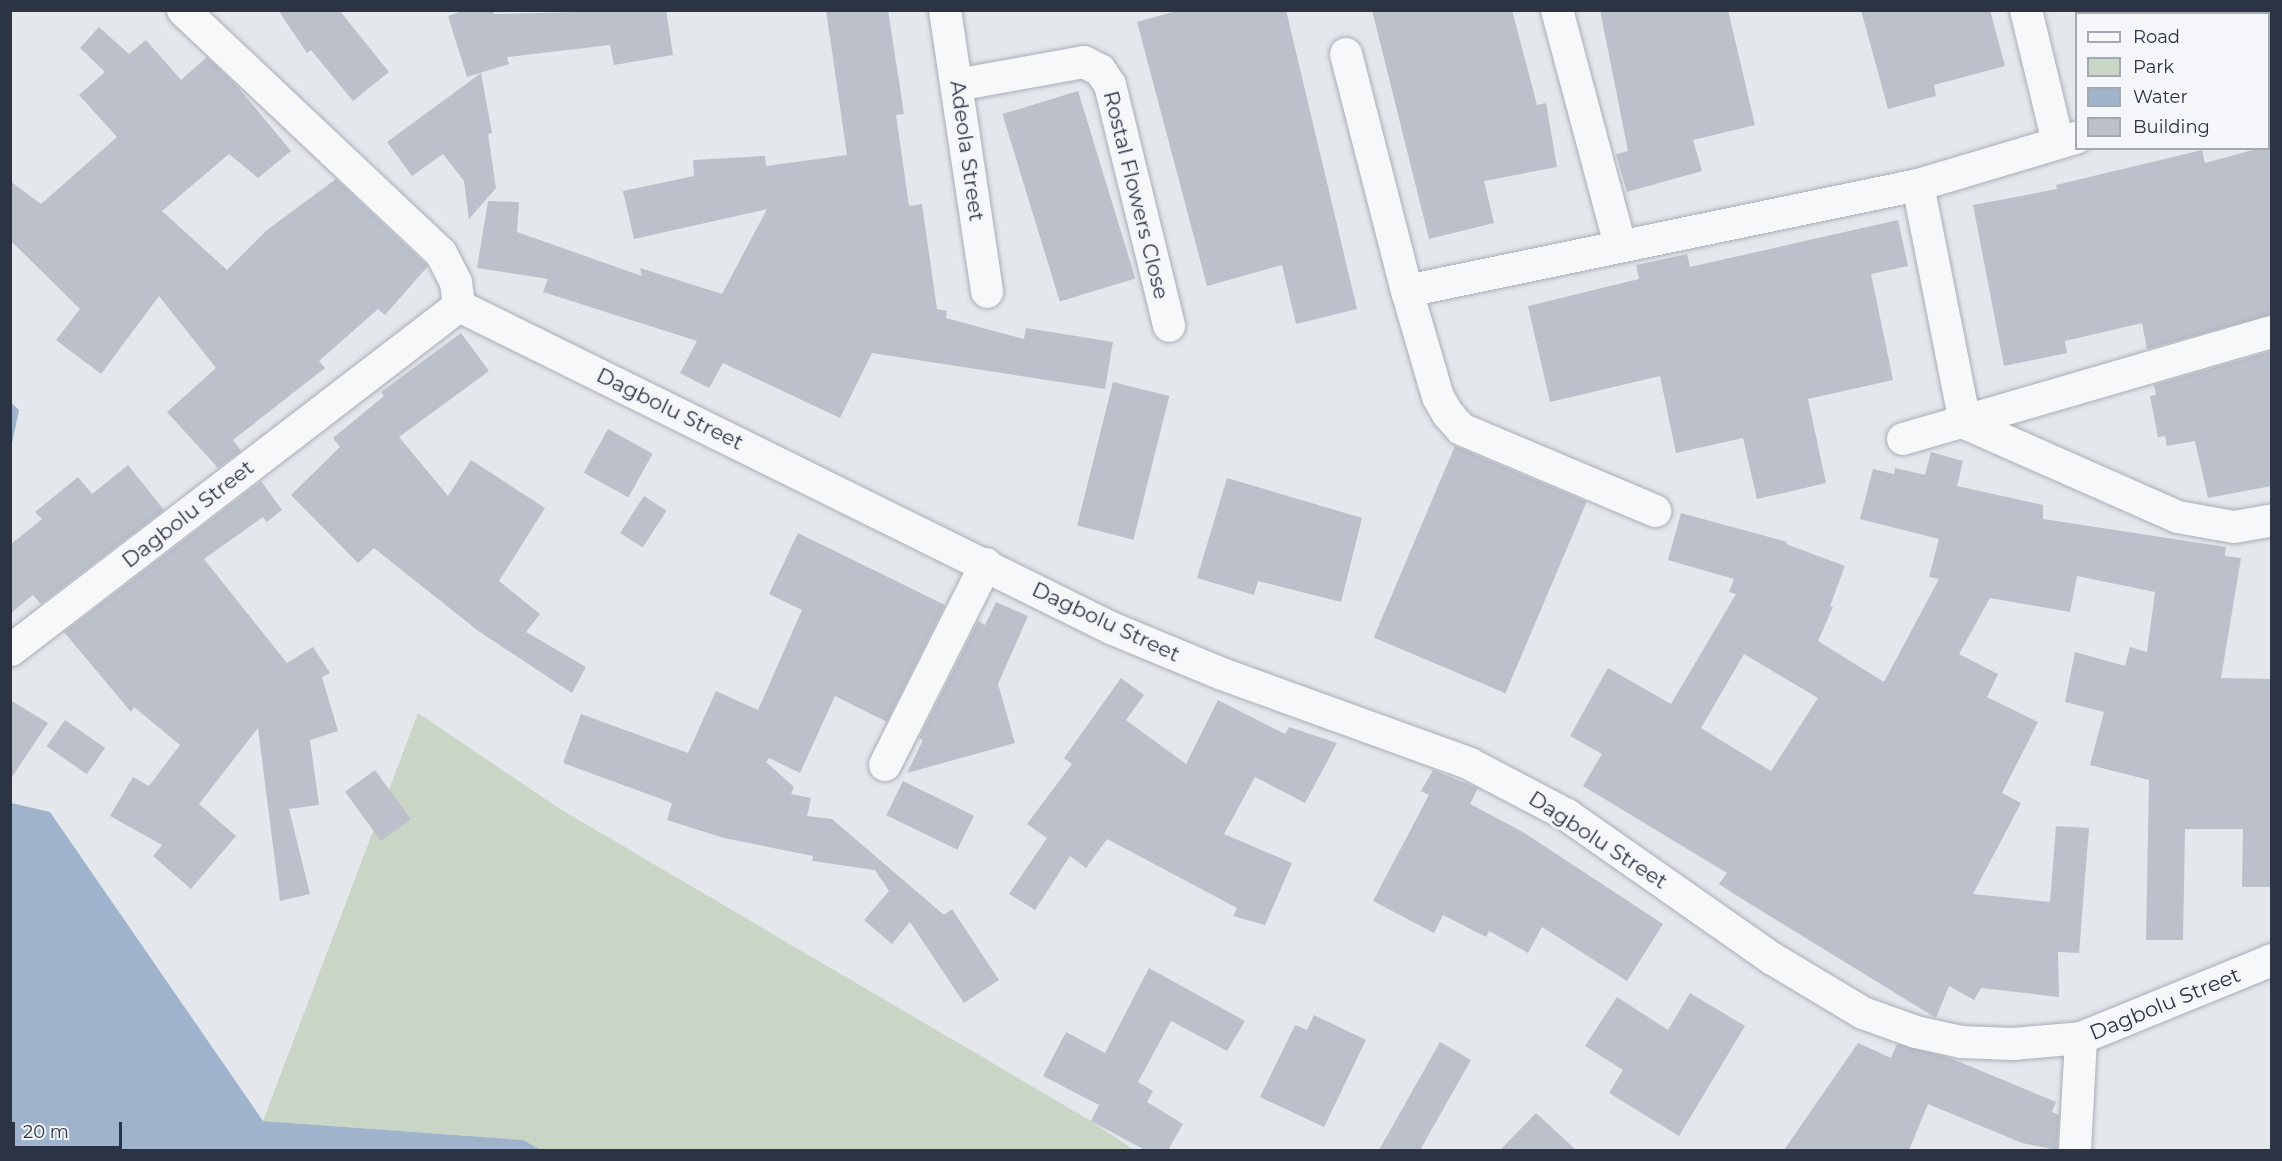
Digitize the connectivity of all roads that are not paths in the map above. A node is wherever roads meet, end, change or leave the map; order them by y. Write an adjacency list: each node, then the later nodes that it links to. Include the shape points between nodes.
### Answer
1 (183, 10): 12 (street, via 441,253 456,282)
2 (945, 10): 6 (street, Adeola Street)
3 (1557, 10): 9 (street)
4 (2026, 10): 7 (street)
5 (1346, 54): 10 (street)
6 (957, 85): 11 (street, Adeola Street); 13 (street, Rostal Flowers Close, via 1084,62 1100,70 1110,86)
7 (2067, 140): 8 (street)
8 (1918, 185): 9 (street); 15 (street)
9 (1620, 245): 10 (street)
10 (1407, 291): 17 (street, via 1438,397 1461,429)
11 (987, 292)
12 (459, 306): 19 (street, Dagbolu Street); 20 (street, Dagbolu Street)
13 (1169, 326)
14 (2271, 332): 15 (street)
15 (1965, 423): 16 (street); 18 (street, via 2178,517 2234,527)
16 (1903, 439)
17 (1656, 511)
18 (2271, 520)
19 (986, 564): 21 (street); 23 (street, Dagbolu Street, via 1111,628 1222,674 1470,764 1567,815 1773,959 1863,1013 1916,1032 1961,1042 2013,1044)
20 (11, 650)
21 (885, 765)
22 (2271, 960): 23 (street, Dagbolu Street)
23 (2081, 1038): 24 (street)
24 (2075, 1150)

